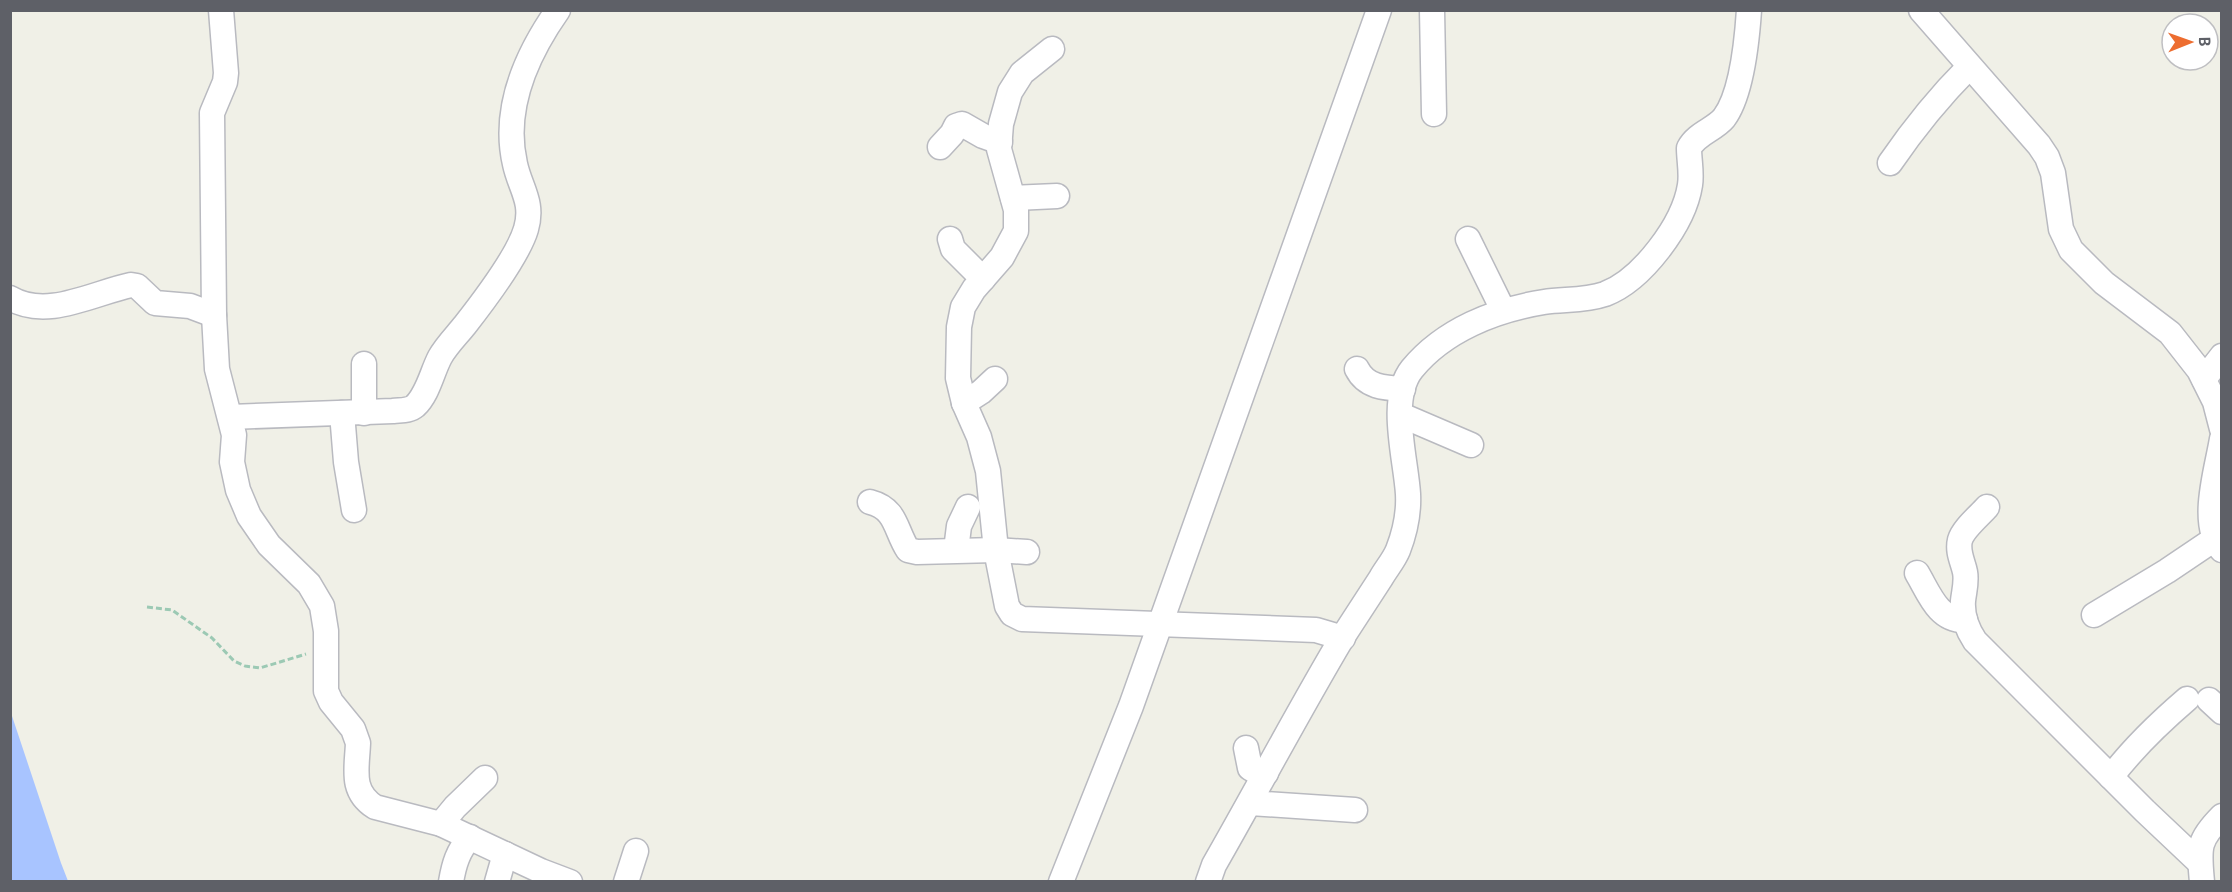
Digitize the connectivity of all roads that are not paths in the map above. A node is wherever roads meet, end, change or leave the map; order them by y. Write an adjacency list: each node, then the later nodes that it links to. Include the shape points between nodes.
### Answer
1 (221, 10): 20 (street, via 226,72 212,113)
2 (558, 10): 28 (street, via 538,38 518,82 512,129 514,163 529,203 526,230 480,307 441,355 421,399 408,410)
3 (1379, 10): 45 (street)
4 (1432, 10): 9 (street)
5 (1749, 10): 19 (street, via 1733,104 1723,120 1689,148 1688,195 1654,256 1626,282 1605,294)
6 (1920, 10): 8 (street)
7 (1052, 49): 10 (street, via 1022,73 1010,92)
8 (1969, 67): 12 (street, via 1911,131); 25 (street, via 2047,157 2061,229 2071,250 2104,283 2170,333)
9 (1434, 114)
10 (1000, 142): 11 (street, via 962,124); 14 (street)
11 (940, 147)
12 (1890, 163)
13 (1057, 196): 14 (street)
14 (1013, 198): 17 (street, via 1016,231 1002,257)
15 (950, 239): 17 (street, via 953,249)
16 (1468, 239): 19 (street)
17 (983, 279): 27 (street, via 963,307 959,327 958,378)
18 (10, 298): 20 (street, via 39,306 56,305 130,285 138,286 155,303 190,306)
19 (1503, 310): 26 (street, via 1446,337 1412,369)
20 (214, 315): 30 (street, via 217,369)
21 (2222, 356): 25 (street)
22 (364, 364): 28 (street)
23 (1357, 369): 26 (street, via 1369,383)
24 (995, 379): 27 (street)
25 (2204, 379): 31 (street)
26 (1403, 389): 29 (street)
27 (964, 403): 40 (street, via 988,471)
28 (353, 413): 30 (street); 37 (street, via 346,462)
29 (1401, 415): 33 (street); 46 (street, via 1407,521 1398,552)
30 (230, 417): 55 (street, via 237,490 249,516 270,545 309,584 322,606 326,691 358,743 360,795 375,807)
31 (2222, 429)
32 (2222, 439): 38 (street, via 2211,494 2212,527)
33 (1471, 445)
34 (870, 502): 39 (street, via 887,511 908,550)
35 (968, 507): 39 (street, via 959,526)
36 (1987, 507): 44 (street, via 1959,542 1965,572)
37 (354, 510)
38 (2219, 544): 43 (street)
39 (956, 550): 40 (street)
40 (996, 550): 41 (street); 45 (street, via 1007,606 1017,617)
41 (1027, 552)
42 (1917, 573): 44 (street, via 1941,613 1954,620)
43 (2094, 615)
44 (1965, 620): 50 (street, via 1975,641)
45 (1159, 625): 46 (street, via 1316,630); 64 (street)
46 (1343, 638): 49 (street)
47 (2206, 704): 50 (street, via 2162,720)
48 (1246, 748): 49 (street, via 1250,768)
49 (1266, 773): 52 (street)
50 (2111, 777): 59 (street)
51 (485, 778): 55 (street)
52 (1250, 803): 53 (street); 65 (street)
53 (1354, 810)
54 (2222, 816): 59 (street, via 2207,830 2201,843)
55 (441, 824): 56 (street)
56 (470, 837): 58 (street); 60 (street, via 460,848)
57 (636, 851): 63 (street)
58 (505, 854): 61 (street); 62 (street)
59 (2201, 872)
60 (451, 882)
61 (497, 882)
62 (570, 882)
63 (626, 882)
64 (1061, 882)
65 (1208, 882)

